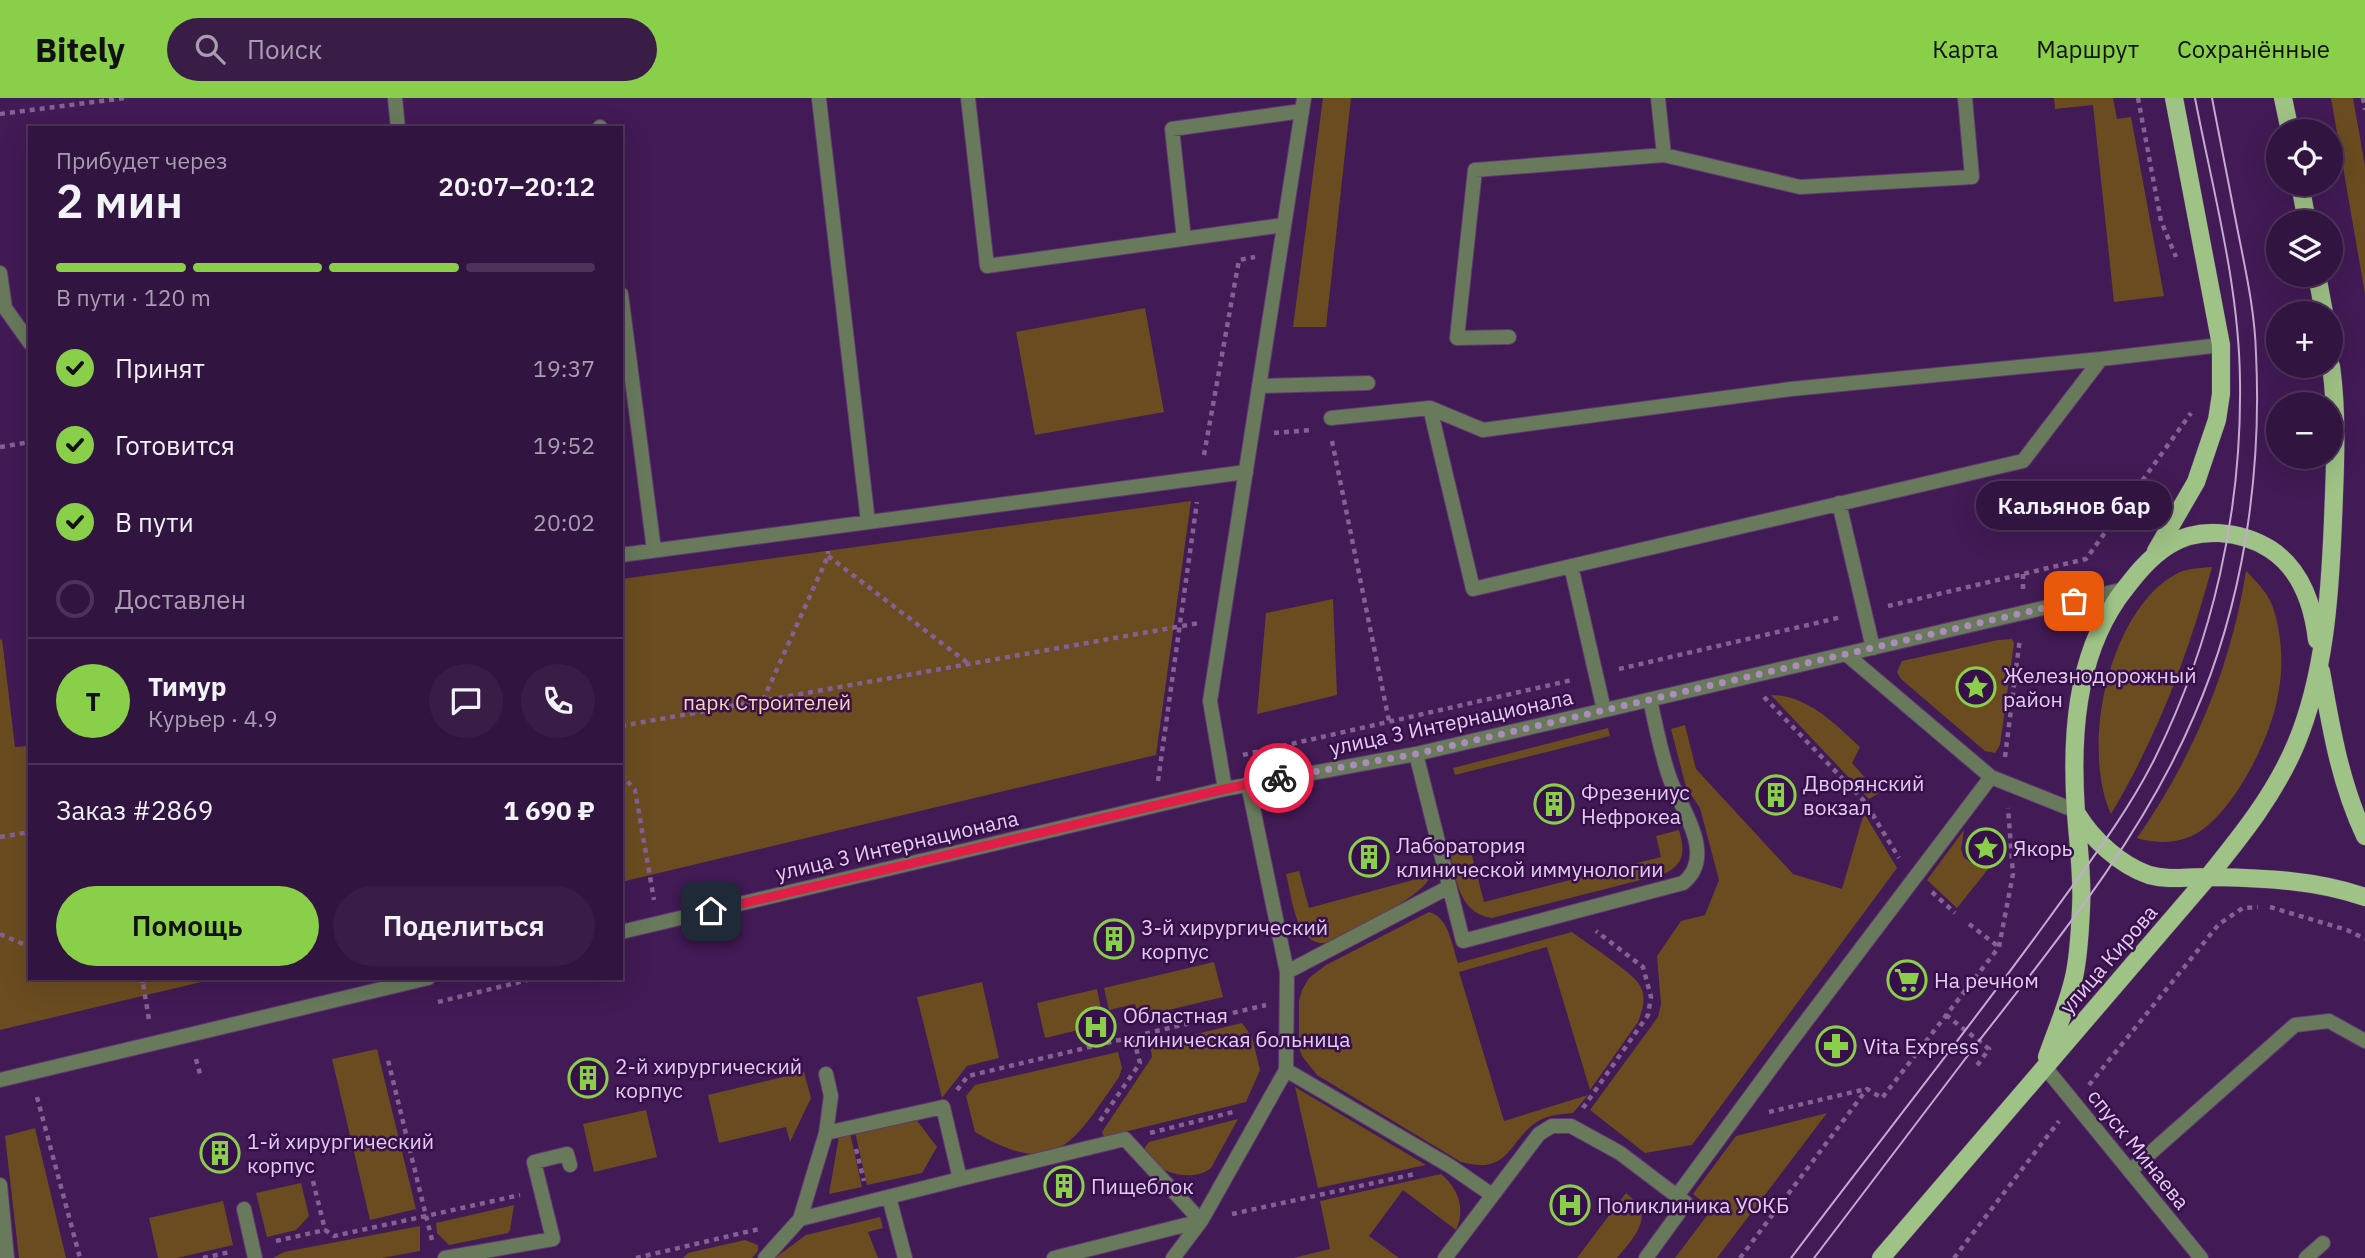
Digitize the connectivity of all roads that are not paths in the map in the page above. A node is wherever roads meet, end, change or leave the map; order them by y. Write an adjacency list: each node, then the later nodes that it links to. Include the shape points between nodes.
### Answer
1 (395, 98): 10 (street)
2 (968, 98): 13 (street, via 987,266)
3 (1658, 98): 11 (street)
4 (1965, 98): 11 (street, via 1972,177 1800,187)
5 (2174, 98): 18 (main road)
6 (2283, 98): 9 (main road)
7 (819, 99): 27 (street)
8 (1303, 105): 12 (street); 13 (street, via 1172,129)
9 (2287, 119)
10 (398, 126)
11 (1664, 155): 16 (street, via 1475,170 1457,338)
12 (1284, 225): 13 (street); 22 (street)
13 (1184, 239)
14 (0, 273): 17 (street, via 5,308)
15 (623, 310): 28 (street)
16 (1509, 337)
17 (28, 341)
18 (2221, 345): 19 (street); 29 (main road, via 2221,394 2208,450 2188,499)
19 (2101, 359): 23 (street, via 1791,389 1483,430); 26 (street, via 2023,461)
20 (2331, 378): 35 (main road, via 2335,471 2330,582)
21 (1367, 383): 22 (street)
22 (1259, 386): 25 (street)
23 (1430, 408): 24 (street); 31 (street, via 1473,589)
24 (1330, 423)
25 (1245, 472): 27 (street); 41 (street, via 1210,701)
26 (1839, 503): 31 (street); 33 (street)
27 (868, 522): 28 (street)
28 (654, 550): 30 (street)
29 (2154, 554): 32 (main road); 35 (main road, via 2178,539 2217,533 2245,537 2282,557 2297,573 2308,599)
30 (623, 555)
31 (1571, 566): 37 (street)
32 (2125, 589): 33 (street, улица 3 Интернационала); 42 (main road, via 2094,641 2081,688 2075,730)
33 (1873, 648): 34 (street, улица 3 Интернационала)
34 (1846, 654): 36 (street, улица 3 Интернационала); 39 (street)
35 (2318, 660): 43 (main road, via 2336,754); 44 (main road, улица Кирова, via 2308,713 2277,784)
36 (1650, 699): 37 (street, улица 3 Интернационала); 45 (street, via 1670,780 1686,811 1696,846 1697,868 1683,883 1463,941)
37 (1604, 710): 38 (street, улица 3 Интернационала)
38 (1416, 754): 40 (street, улица 3 Интернационала); 45 (street)
39 (1991, 777): 42 (street); 61 (street)
40 (1248, 784): 41 (street, улица 3 Интернационала); 48 (street)
41 (1225, 789): 47 (street, улица 3 Интернационала)
42 (2076, 811): 44 (main road, via 2101,845 2148,874); 51 (main road, via 2081,906 2074,976)
43 (2365, 836)
44 (2208, 877): 46 (main road, via 2279,879); 51 (main road, улица Кирова)
45 (1449, 887): 48 (street)
46 (2365, 897)
47 (623, 932)
48 (1287, 972): 52 (street)
49 (420, 980): 54 (street)
50 (2365, 1041): 57 (street, via 2329,1021 2295,1025)
51 (2044, 1066): 57 (street, спуск Минаева); 76 (main road, улица Кирова)
52 (1286, 1070): 60 (street); 65 (street)
53 (826, 1074): 55 (street, via 831,1096)
54 (0, 1080)
55 (826, 1133): 58 (street, via 943,1107); 64 (street)
56 (570, 1166): 69 (street, via 567,1154 534,1162 553,1239)
57 (2130, 1171): 77 (street, спуск Минаева)
58 (960, 1179): 62 (street); 65 (street, via 1125,1139)
59 (0, 1185): 68 (street)
60 (1492, 1195): 61 (street, via 1545,1129 1558,1125 1571,1126 1620,1153); 74 (street)
61 (1677, 1196): 75 (street, via 1686,1203)
62 (889, 1197): 64 (street); 71 (street)
63 (244, 1209): 67 (street)
64 (800, 1219): 70 (street)
65 (1200, 1221): 72 (street); 73 (street)
66 (2323, 1243): 78 (street)
67 (254, 1252)
68 (7, 1258)
69 (445, 1258)
70 (765, 1258)
71 (905, 1258)
72 (1054, 1258)
73 (1173, 1258)
74 (1445, 1258)
75 (1646, 1258)
76 (1881, 1258)
77 (2201, 1258)
78 (2306, 1258)

